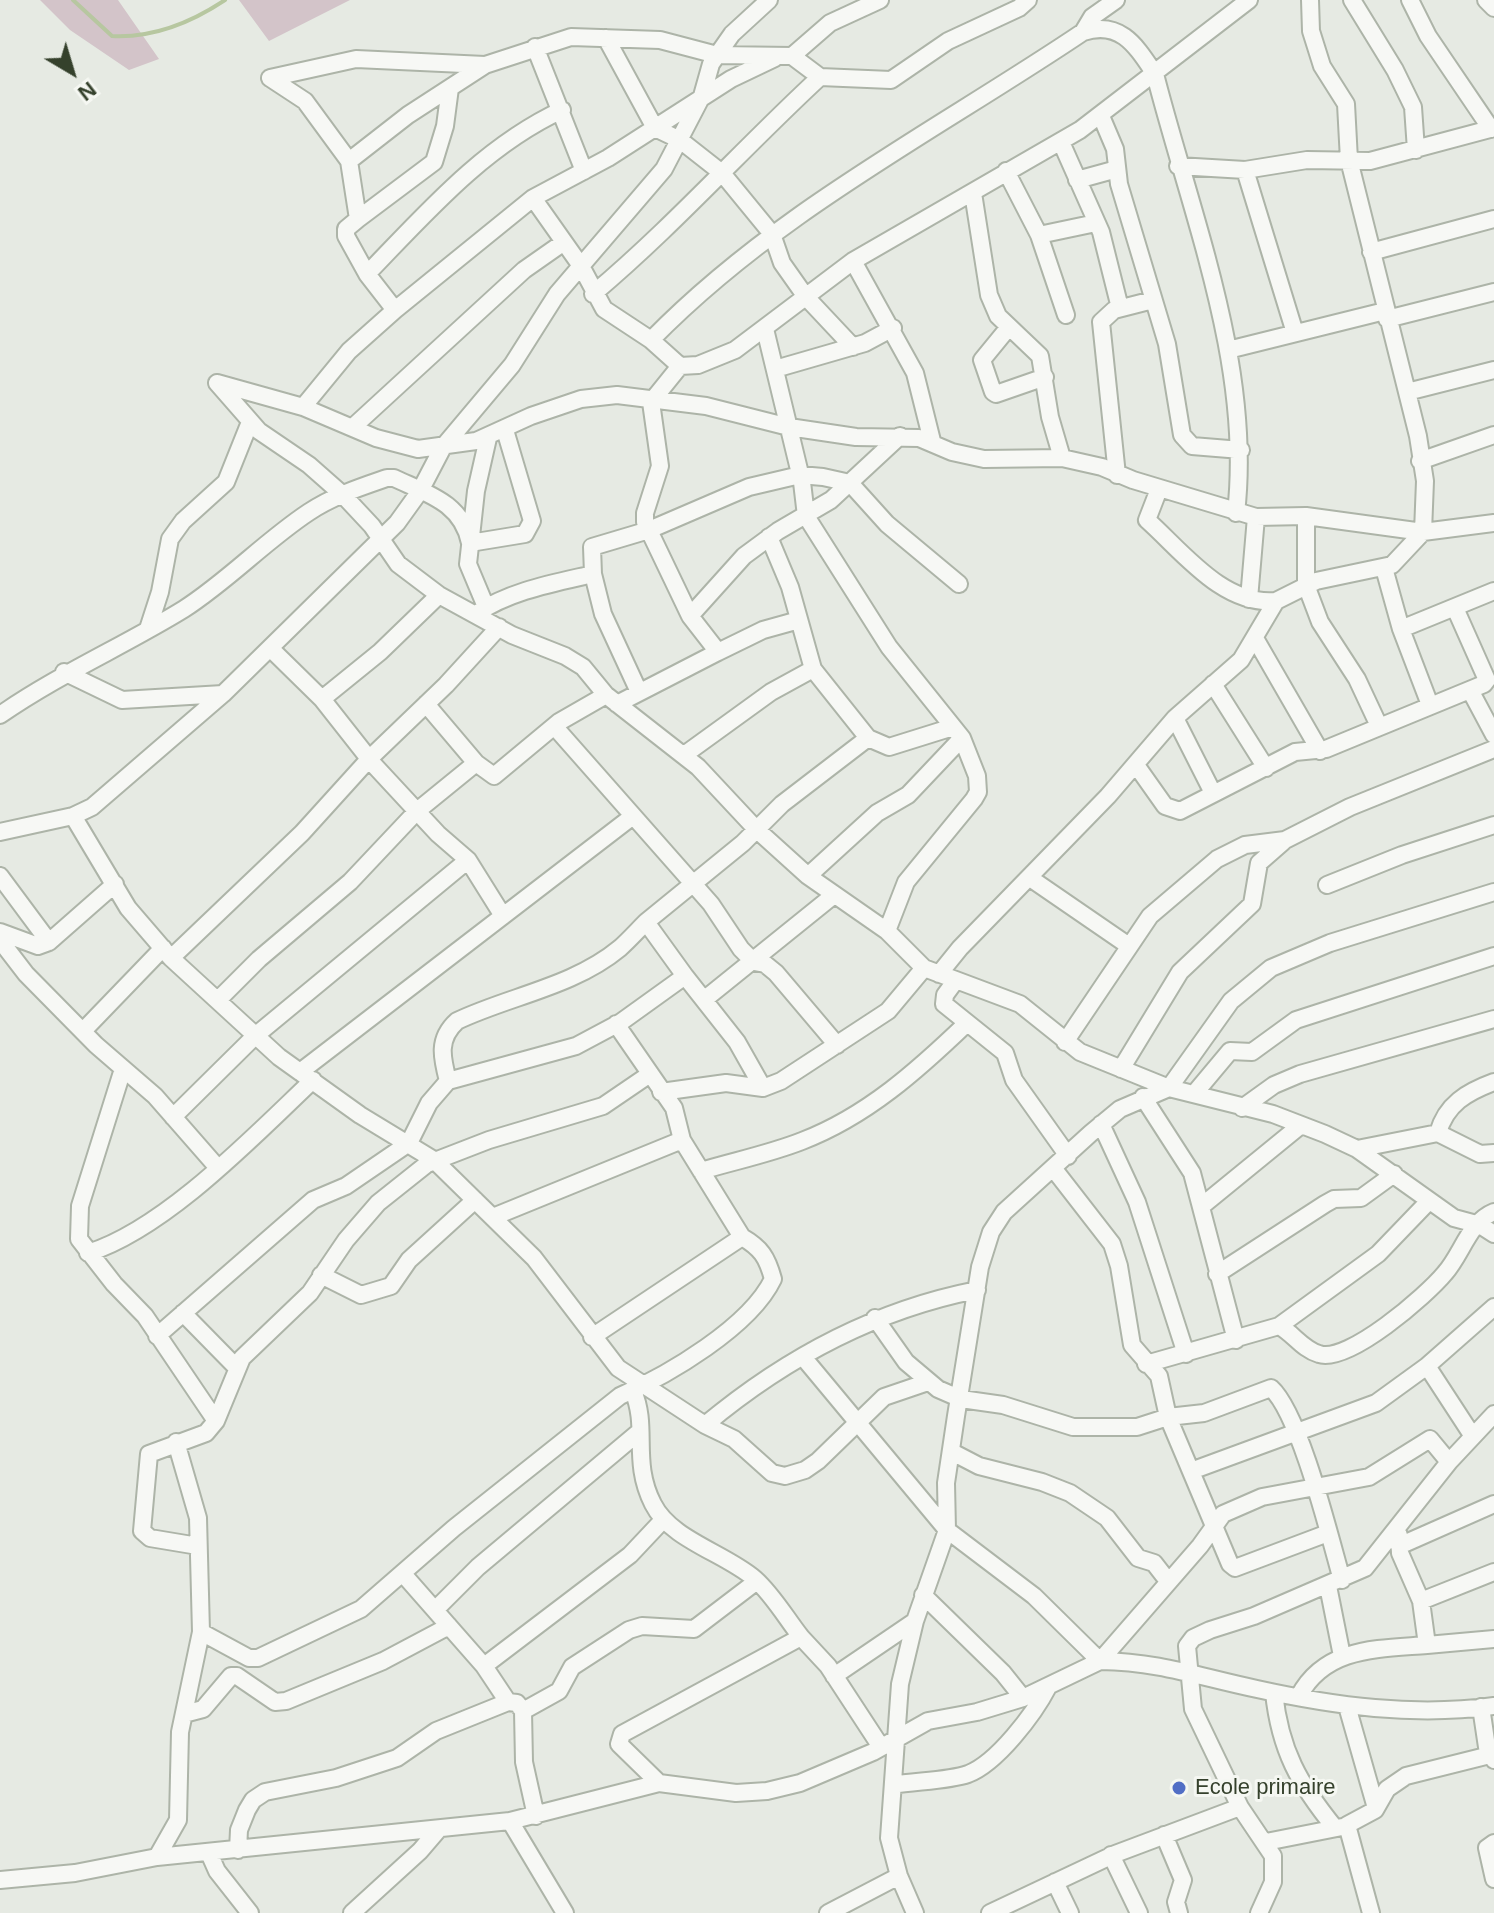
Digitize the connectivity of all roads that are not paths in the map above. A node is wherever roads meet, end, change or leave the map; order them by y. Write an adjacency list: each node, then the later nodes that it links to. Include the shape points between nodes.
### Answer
1 (769, 0): 15 (street)
2 (880, 0): 16 (street, via 830,23)
3 (1028, 0): 19 (street, via 929,53 897,79)
4 (1116, 0): 12 (street, via 1092,17)
5 (1249, 0): 18 (street)
6 (1310, 0): 29 (street, via 1311,31 1322,66 1346,104)
7 (1352, 0): 28 (street, via 1413,107)
8 (1430, 0): 10 (street)
9 (1486, 0): 11 (street)
10 (1413, 6): 25 (street)
11 (1494, 8)
12 (1083, 32): 18 (street, via 1104,28 1127,36); 43 (street, via 870,165)
13 (606, 38): 14 (street, via 564,38); 15 (street, via 660,40); 24 (street)
14 (535, 47): 17 (street); 22 (street)
15 (717, 55): 16 (street); 21 (street)
16 (787, 56): 19 (street); 21 (street)
17 (485, 65): 20 (street); 30 (street, via 356,59 270,78 305,101)
18 (1155, 74): 23 (street); 31 (street)
19 (820, 77): 36 (street)
20 (450, 88): 30 (street); 40 (street, via 434,162)
21 (702, 96): 24 (street); 26 (street)
22 (562, 110): 34 (street); 49 (street, via 510,138)
23 (1101, 116): 27 (street); 32 (street)
24 (655, 128): 26 (street); 34 (street)
25 (1493, 128): 28 (street)
26 (680, 140): 36 (street); 48 (street, via 628,216)
27 (1061, 142): 35 (street); 37 (street)
28 (1416, 150): 29 (street, via 1370,161)
29 (1349, 160): 33 (street, via 1307,160); 46 (street)
30 (349, 161): 40 (street)
31 (1178, 166): 33 (street); 64 (street)
32 (1117, 169): 37 (street); 53 (street)
33 (1245, 170): 61 (street)
34 (584, 171): 39 (street)
35 (1006, 171): 38 (street); 44 (street)
36 (722, 173): 43 (street); 51 (street, via 653,244)
37 (1077, 180): 42 (street)
38 (973, 193): 47 (street); 58 (street, via 989,295)
39 (533, 198): 45 (street); 55 (street)
40 (358, 219): 49 (street, via 345,233)
41 (1494, 219): 46 (street)
42 (1096, 223): 44 (street); 54 (street)
43 (772, 234): 52 (street, via 782,263); 62 (street, via 699,292)
44 (1039, 235): 56 (street)
45 (564, 242): 48 (street); 73 (street, via 524,270)
46 (1371, 252): 57 (street)
47 (853, 261): 52 (street); 59 (street)
48 (581, 266): 51 (street); 80 (street, via 512,365)
49 (367, 274): 55 (street)
50 (1494, 292): 57 (street)
51 (593, 294): 62 (street, via 604,309)
52 (806, 297): 60 (street); 63 (street)
53 (1153, 300): 54 (street); 81 (street, via 1167,344 1184,439 1202,448)
54 (1120, 308): 85 (street, via 1106,314 1101,327)
55 (395, 310): 71 (street, via 349,351)
56 (1066, 315)
57 (1386, 315): 61 (street); 69 (street)
58 (1009, 327): 68 (street, via 1040,356); 68 (street, via 982,360 993,392)
59 (893, 328): 63 (street); 79 (street, via 915,373)
60 (765, 329): 65 (street, via 722,358); 66 (street)
61 (1295, 333): 64 (street)
62 (651, 340): 65 (street)
63 (853, 347): 66 (street)
64 (1228, 350): 81 (street)
65 (680, 366): 70 (street)
66 (775, 369): 74 (street)
67 (1494, 370): 69 (street)
68 (1045, 377): 82 (street)
69 (1407, 392): 83 (street)
70 (651, 402): 74 (street, via 706,406); 75 (street, via 617,395 581,399); 95 (street, via 660,466 645,513)
71 (303, 407): 72 (street, via 217,383); 73 (street)
72 (250, 422): 89 (street); 113 (street, via 226,482 170,539)
73 (353, 427): 80 (street, via 404,447)
74 (789, 427): 77 (street, via 856,437); 84 (street)
75 (505, 430): 78 (street); 99 (street, via 532,521 525,534)
76 (1494, 435): 83 (street)
77 (900, 436): 79 (street); 86 (street)
78 (488, 438): 80 (street); 99 (street)
79 (932, 441): 82 (street, via 984,459)
80 (443, 447): 88 (street)
81 (1241, 450): 90 (street)
82 (1062, 458): 85 (street)
83 (1420, 461): 96 (street, via 1425,481)
84 (800, 475): 86 (street); 91 (street); 95 (street, via 749,487)
85 (1117, 475): 87 (street)
86 (850, 483): 91 (street); 102 (street, via 887,524)
87 (1159, 489): 90 (street); 106 (street, via 1147,520 1220,586)
88 (420, 491): 89 (street, via 387,478); 98 (street); 99 (street, via 456,510)
89 (343, 495): 98 (street); 113 (street, via 312,510 220,585)
90 (1236, 513): 93 (street)
91 (806, 516): 97 (street); 132 (street, via 889,647)
92 (1306, 516): 93 (street); 96 (street); 103 (street)
93 (1256, 517): 106 (street)
94 (1494, 523): 96 (street)
95 (649, 530): 101 (street, via 591,548); 110 (street)
96 (1423, 532): 100 (street, via 1401,558)
97 (769, 537): 110 (street, via 744,556); 111 (street)
98 (380, 539): 105 (street, via 391,557); 116 (street)
99 (470, 543): 109 (street, via 469,571)
100 (1384, 568): 103 (street); 114 (street)
101 (593, 574): 109 (street, via 548,584); 122 (street, via 603,614)
102 (959, 584)
103 (1306, 585): 107 (street); 131 (street, via 1320,622 1357,679)
104 (1494, 591): 108 (street)
105 (439, 595): 109 (street); 124 (street)
106 (1249, 599): 107 (street)
107 (1276, 601): 115 (street)
108 (1455, 608): 114 (street); 121 (street, via 1487,680)
109 (481, 610): 112 (street)
110 (690, 616): 117 (street)
111 (799, 620): 117 (street); 118 (street)
112 (499, 627): 125 (street, via 577,663); 126 (street)
113 (148, 629): 119 (street)
114 (1401, 629): 127 (street)
115 (1256, 640): 120 (street); 136 (street)
116 (271, 649): 123 (street); 124 (street)
117 (718, 652): 122 (street)
118 (813, 669): 134 (street); 137 (street, via 771,692)
119 (64, 672): 123 (street, via 122,700); 128 (street)
120 (1213, 684): 129 (street); 141 (street)
121 (1470, 690): 127 (street); 133 (street)
122 (639, 692): 125 (street)
123 (223, 694): 144 (street, via 124,781)
124 (322, 699): 138 (street)
125 (612, 700): 130 (street); 137 (street)
126 (426, 704): 138 (street); 139 (street)
127 (1430, 705): 131 (street)
128 (0, 715)
129 (1175, 718): 140 (street); 142 (street)
130 (554, 726): 139 (street, via 499,775 490,776); 145 (street)
131 (1379, 726): 136 (street)
132 (958, 733): 134 (street, via 889,747); 152 (street, via 908,795 868,819); 161 (street, via 977,776 978,792 906,882)
133 (1494, 735)
134 (868, 738): 147 (street)
135 (1494, 749): 149 (street, via 1350,807)
136 (1320, 751): 141 (street, via 1295,752)
137 (684, 755): 147 (street)
138 (370, 758): 143 (street); 166 (street, via 302,833)
139 (476, 763): 143 (street)
140 (1136, 765): 142 (street, via 1169,809 1180,811); 153 (street)
141 (1266, 768): 142 (street)
142 (1213, 793)
143 (417, 811): 150 (street); 173 (street, via 350,882)
144 (73, 816): 148 (street); 155 (street)
145 (633, 816): 154 (street); 159 (street)
146 (1494, 825): 156 (street)
147 (756, 829): 152 (street); 154 (street)
148 (0, 832)
149 (1285, 840): 165 (street, via 1245,845 1217,859 1150,916); 182 (street, via 1259,863 1252,904 1180,972)
150 (468, 860): 159 (street); 178 (street)
151 (0, 876): 164 (street)
152 (808, 876): 158 (street)
153 (1030, 878): 165 (street); 169 (street)
154 (691, 883): 160 (street); 168 (street)
155 (115, 884): 164 (street); 166 (street, via 139,924)
156 (1327, 885)
157 (1494, 892): 188 (street, via 1330,943 1271,968 1231,1001)
158 (834, 895): 161 (street); 168 (street)
159 (503, 916): 184 (street)
160 (646, 922): 170 (street); 185 (street, via 593,965 457,1021 446,1031 441,1054)
161 (887, 931): 169 (street)
162 (0, 932): 164 (street, via 38,946)
163 (0, 940): 177 (street)
164 (49, 942)
165 (1129, 946): 179 (street)
166 (167, 953): 173 (street); 177 (street)
167 (1494, 956): 190 (street, via 1288,1023 1252,1052 1230,1051)
168 (754, 962): 172 (street); 180 (street, via 776,973)
169 (932, 971): 171 (street); 180 (street, via 888,1011)
170 (685, 976): 172 (street); 176 (street)
171 (956, 980): 175 (street, via 943,1000); 179 (street, via 1020,1004)
172 (705, 999): 187 (street)
173 (218, 1000): 178 (street)
174 (1494, 1019): 192 (street, via 1300,1074)
175 (967, 1023): 201 (street, via 1005,1053 1014,1080); 205 (street, via 901,1083 843,1122 793,1144)
176 (616, 1024): 183 (street); 185 (street, via 576,1046)
177 (83, 1031): 181 (street)
178 (255, 1036): 184 (street); 193 (street)
179 (1065, 1042): 182 (street)
180 (837, 1045): 187 (street)
181 (123, 1069): 193 (street); 215 (street, via 80,1206 79,1239)
182 (1121, 1069): 188 (street)
183 (650, 1074): 189 (street); 202 (street, via 603,1106)
184 (307, 1076): 198 (street); 203 (street)
185 (448, 1081): 198 (street, via 429,1103)
186 (1494, 1082): 196 (street, via 1456,1102 1443,1115)
187 (763, 1088): 189 (street, via 733,1082)
188 (1169, 1088): 190 (street); 191 (street)
189 (661, 1092): 197 (street, via 674,1108)
190 (1194, 1094): 192 (street)
191 (1143, 1097): 194 (street); 209 (street, via 1186,1158)
192 (1242, 1108): 195 (street)
193 (173, 1117): 203 (street)
194 (1101, 1124): 201 (street); 226 (street, via 1137,1202)
195 (1301, 1125): 199 (street); 209 (street)
196 (1438, 1133): 199 (street); 200 (street, via 1480,1154)
197 (682, 1140): 205 (street); 211 (street)
198 (409, 1143): 202 (street); 220 (street, via 354,1182 313,1200)
199 (1357, 1149): 206 (street)
200 (1494, 1153)
201 (1068, 1156): 204 (street)
202 (434, 1160): 207 (street); 217 (street, via 378,1203)
203 (218, 1168): 215 (street, via 139,1233)
204 (1053, 1168): 218 (street, via 1004,1212 991,1232); 228 (street, via 1112,1244 1132,1345)
205 (701, 1171): 214 (street)
206 (1394, 1174): 208 (street); 216 (street, via 1361,1198 1325,1204)
207 (475, 1200): 211 (street); 217 (street, via 409,1260 391,1286 361,1295)
208 (1429, 1201): 212 (street, via 1454,1218); 222 (street, via 1378,1254)
209 (1203, 1205): 216 (street)
210 (1494, 1212): 212 (street)
211 (493, 1217): 224 (street, via 534,1258)
212 (1475, 1224): 213 (street); 222 (street, via 1454,1261 1428,1291 1378,1331 1333,1355 1321,1355)
213 (1494, 1234)
214 (742, 1237): 224 (street); 232 (street, via 768,1259 773,1279 765,1296 728,1329)
215 (88, 1253): 223 (street)
216 (1217, 1274): 225 (street)
217 (321, 1275): 230 (street, via 297,1308)
218 (977, 1290): 221 (street); 233 (street)
219 (1494, 1307): 229 (street)
220 (183, 1313): 223 (street); 230 (street)
221 (875, 1318): 227 (street); 231 (street, via 906,1362)
222 (1279, 1326): 225 (street)
223 (157, 1336): 237 (street)
224 (592, 1337): 232 (street)
225 (1236, 1340): 226 (street)
226 (1186, 1354): 228 (street)
227 (803, 1357): 236 (street); 238 (street)
228 (1146, 1364): 235 (street, via 1159,1376)
229 (1427, 1366): 240 (street, via 1376,1403); 241 (street)
230 (236, 1367): 237 (street)
231 (928, 1382): 233 (street); 236 (street, via 884,1397)
232 (640, 1388): 238 (street); 239 (street); 256 (street, via 620,1396 454,1528)
233 (961, 1399): 235 (street, via 1003,1405 1073,1427 1137,1427); 243 (street)
234 (1494, 1414): 241 (street)
235 (1168, 1417): 240 (street, via 1204,1413 1271,1388); 245 (street)
236 (857, 1419): 238 (street, via 818,1461 785,1476 772,1473 734,1439); 251 (street)
237 (216, 1421): 242 (street, via 206,1433)
238 (705, 1425)
239 (639, 1432): 248 (street, via 639,1464); 262 (street, via 507,1541)
240 (1296, 1435): 245 (street); 246 (street)
241 (1472, 1435): 244 (street)
242 (176, 1442): 253 (street, via 198,1518); 253 (street, via 149,1454 142,1531 150,1538)
243 (952, 1452): 251 (street, via 946,1483); 258 (street, via 979,1466 1070,1493 1107,1518 1138,1558 1154,1563)
244 (1449, 1462): 246 (street, via 1430,1439 1369,1477); 249 (street)
245 (1191, 1471): 250 (street)
246 (1317, 1488): 250 (street, via 1237,1506); 252 (street)
247 (1494, 1504): 254 (street)
248 (662, 1521): 257 (street); 271 (street, via 630,1555)
249 (1400, 1525): 254 (street); 259 (street, via 1365,1568)
250 (1212, 1527): 252 (street, via 1235,1568); 258 (street)
251 (947, 1530): 260 (street); 270 (street, via 1034,1596)
252 (1328, 1533): 259 (street)
253 (198, 1546): 265 (street)
254 (1399, 1546): 261 (street)
255 (1494, 1572): 261 (street)
256 (404, 1575): 262 (street); 265 (street, via 361,1609 258,1658)
257 (757, 1581): 266 (street); 278 (street, via 694,1629 629,1630 572,1667 559,1691)
258 (1168, 1581): 270 (street)
259 (1335, 1583): 269 (street); 272 (street, via 1193,1638 1187,1646)
260 (923, 1595): 263 (street); 277 (street)
261 (1421, 1601): 268 (street)
262 (435, 1610): 264 (street)
263 (915, 1621): 273 (street); 282 (street)
264 (449, 1626): 271 (street); 281 (street, via 383,1661 286,1701 275,1702 231,1676 203,1709)
265 (201, 1632): 281 (street)
266 (801, 1637): 273 (street); 284 (street, via 622,1734 619,1744)
267 (1494, 1639): 268 (street)
268 (1427, 1645): 269 (street)
269 (1342, 1656): 276 (street, via 1310,1676)
270 (1100, 1661): 272 (street, via 1147,1662); 274 (street)
271 (484, 1666): 278 (street)
272 (1187, 1671): 275 (street); 286 (street, via 1193,1709)
273 (834, 1676): 282 (street)
274 (1048, 1687): 277 (street); 285 (street, via 1023,1728 978,1769)
275 (1274, 1693): 276 (street); 290 (street, via 1277,1721 1297,1778)
276 (1299, 1696): 279 (street)
277 (1023, 1698): 282 (street, via 928,1721)
278 (515, 1706): 288 (street); 295 (street, via 436,1731 397,1758 336,1778 265,1792 247,1810)
279 (1347, 1706): 280 (street); 287 (street)
280 (1488, 1706): 283 (street)
281 (184, 1714): 298 (street, via 178,1820)
282 (888, 1743): 284 (street, via 828,1772 767,1791 736,1793); 285 (street)
283 (1493, 1756): 287 (street, via 1406,1776 1387,1789)
284 (659, 1783): 288 (street)
285 (893, 1785): 299 (street, via 889,1838)
286 (1240, 1807): 292 (street); 293 (street)
287 (1376, 1808): 290 (street)
288 (536, 1816): 289 (street)
289 (510, 1821): 291 (street); 305 (street)
290 (1341, 1827): 293 (street); 313 (street)
291 (438, 1830): 295 (street); 304 (street)
292 (1164, 1835): 297 (street); 311 (street, via 1183,1880 1176,1902)
293 (1266, 1842): 312 (street, via 1275,1870)
294 (1494, 1843): 300 (street, via 1486,1854)
295 (238, 1850): 296 (street)
296 (209, 1853): 298 (street); 303 (street)
297 (1111, 1855): 302 (street); 310 (street)
298 (157, 1857): 301 (street)
299 (899, 1876): 306 (street); 307 (street)
300 (1494, 1879)
301 (0, 1880)
302 (1055, 1882): 308 (street); 309 (street)
303 (250, 1913)
304 (352, 1913)
305 (565, 1913)
306 (828, 1913)
307 (915, 1913)
308 (990, 1913)
309 (1070, 1913)
310 (1139, 1913)
311 (1179, 1913)
312 (1259, 1913)
313 (1371, 1913)

